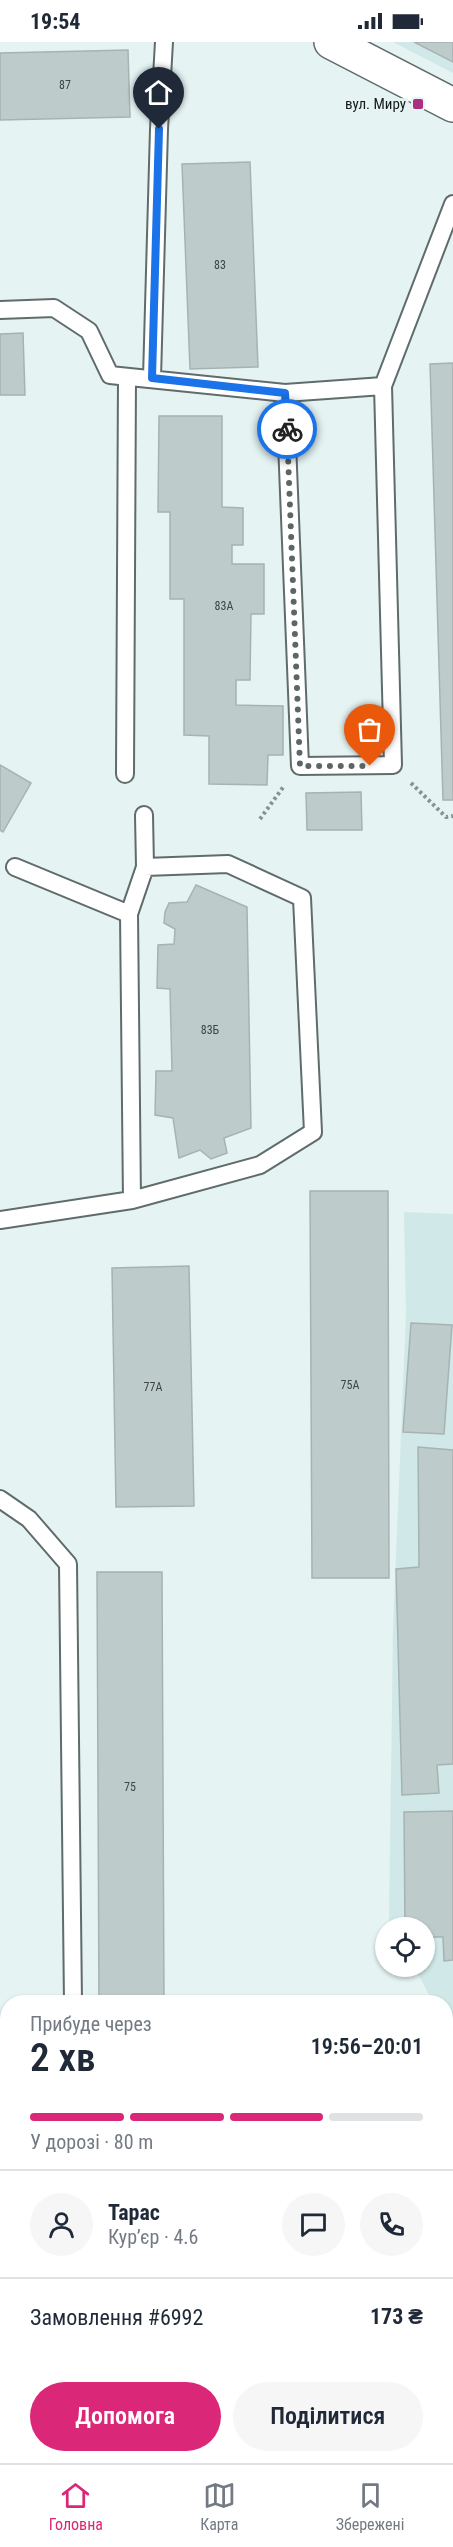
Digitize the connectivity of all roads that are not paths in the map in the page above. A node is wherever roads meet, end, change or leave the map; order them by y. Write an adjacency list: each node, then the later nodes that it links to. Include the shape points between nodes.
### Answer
1 (165, 42): 7 (lane)
2 (331, 42): 3 (street)
3 (453, 105)
4 (453, 204): 8 (lane)
5 (0, 310): 6 (lane, via 54,308 89,331 110,375)
6 (127, 376): 7 (lane); 10 (lane)
7 (152, 378): 9 (lane)
8 (383, 386): 9 (lane); 9 (lane, via 393,765 300,766)
9 (285, 393)
10 (125, 774)
11 (144, 815): 13 (lane)
12 (15, 867): 14 (lane)
13 (145, 867): 14 (lane); 15 (lane, via 228,864 302,898 313,1132 260,1165)
14 (129, 914): 15 (lane)
15 (132, 1200): 16 (lane)
16 (0, 1220)
17 (0, 1500): 18 (lane, via 29,1519 68,1564)
18 (73, 1995)

